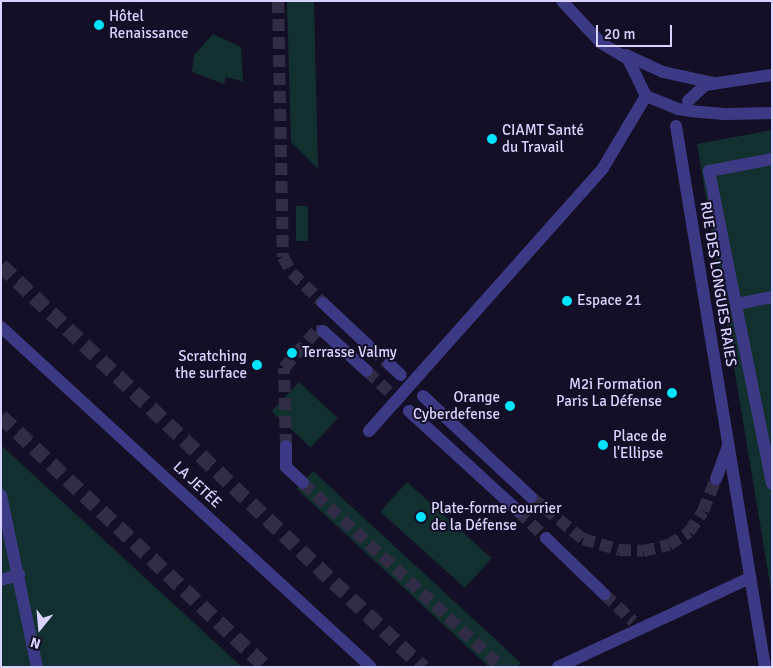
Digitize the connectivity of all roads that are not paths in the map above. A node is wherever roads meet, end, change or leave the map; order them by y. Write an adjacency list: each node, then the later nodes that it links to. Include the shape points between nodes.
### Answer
1 (562, 1): 5 (street, via 602,44 628,59)
2 (626, 55): 4 (street, via 663,72)
3 (772, 75): 4 (street)
4 (713, 83): 6 (street, via 700,88)
5 (646, 96): 6 (street); 23 (street, via 603,168)
6 (685, 107): 7 (street, via 727,114)
7 (772, 113)
8 (676, 126): 25 (street, RUE DES LONGUES RAIES)
9 (772, 159): 12 (street, via 709,171)
10 (772, 297): 12 (street)
11 (323, 303): 15 (street)
12 (736, 304): 22 (street)
13 (1, 327): 38 (street, LA JETÉE)
14 (323, 331): 17 (street)
15 (371, 348)
16 (389, 364): 18 (street)
17 (367, 372)
18 (401, 375)
19 (423, 396): 30 (street)
20 (409, 411): 31 (street)
21 (772, 416): 22 (street)
22 (759, 418): 28 (street)
23 (368, 431)
24 (286, 446): 27 (street, via 286,468)
25 (728, 446): 26 (street, RUE DES LONGUES RAIES); 34 (street, RUE DES LONGUES RAIES)
26 (716, 479)
27 (303, 483)
28 (772, 484)
29 (1, 495): 33 (street)
30 (531, 496)
31 (518, 512)
32 (546, 538): 36 (street)
33 (19, 575): 35 (street); 37 (street)
34 (750, 578): 39 (street, via 637,625); 40 (street, RUE DES LONGUES RAIES)
35 (1, 580)
36 (604, 594)
37 (37, 667)
38 (371, 667)
39 (558, 667)
40 (765, 667)

